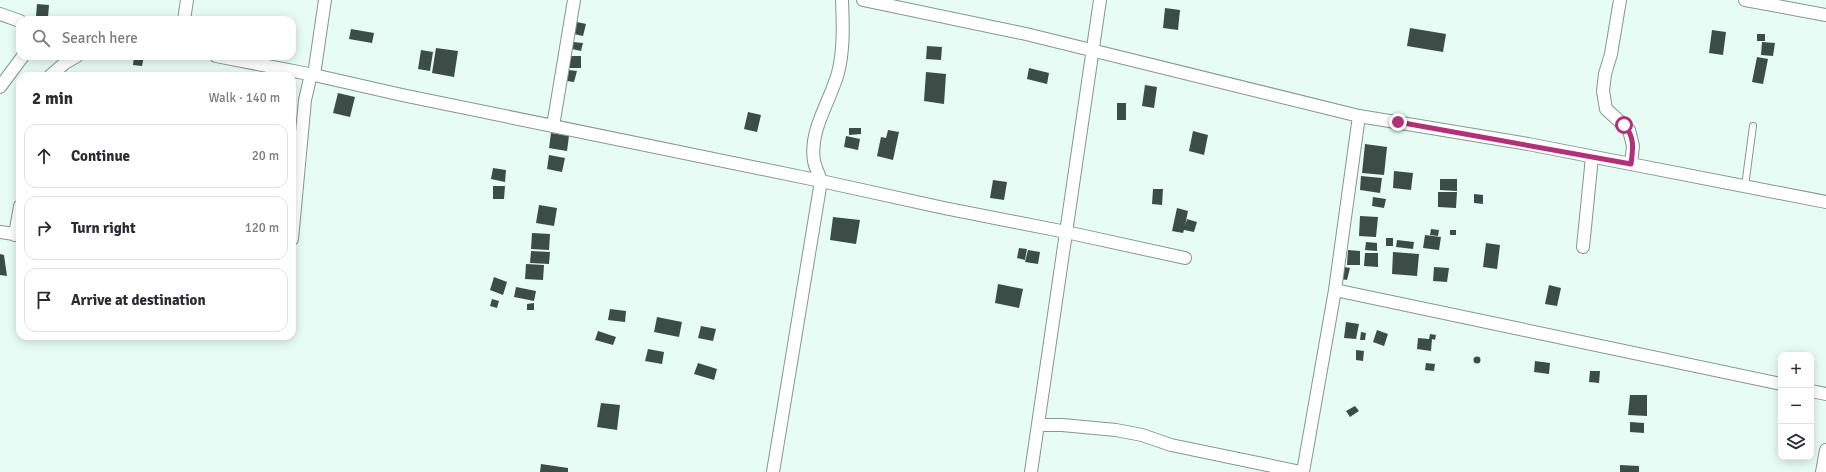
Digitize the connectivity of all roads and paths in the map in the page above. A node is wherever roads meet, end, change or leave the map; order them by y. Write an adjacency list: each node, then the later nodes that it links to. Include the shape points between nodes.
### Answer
1 (187, 0): 10 (street)
2 (325, 0): 18 (street)
3 (574, 0): 21 (street)
4 (842, 0): 25 (street, via 843,38 838,73 813,142 814,161)
5 (863, 0): 13 (street, via 962,20)
6 (1100, 0): 13 (street)
7 (1620, 0): 24 (street, via 1603,91 1606,109 1629,130 1633,146)
8 (1745, 0): 11 (street)
9 (0, 14): 12 (street)
10 (185, 16)
11 (1826, 16)
12 (16, 20)
13 (1091, 51): 20 (street); 30 (street)
14 (20, 60): 19 (street)
15 (70, 60): 17 (street)
16 (236, 60): 18 (street)
17 (52, 72)
18 (313, 75): 21 (street, via 402,96); 27 (street, via 305,100)
19 (0, 87)
20 (1359, 116): 23 (street); 34 (street)
21 (553, 126): 25 (street)
22 (1752, 126): 26 (lane)
23 (1592, 157): 24 (street); 32 (street)
24 (1631, 164): 26 (street)
25 (821, 181): 30 (street); 40 (street)
26 (1745, 186): 28 (street)
27 (296, 196)
28 (1826, 202)
29 (0, 232): 31 (street)
30 (1066, 232): 33 (street); 38 (street)
31 (16, 235)
32 (1583, 247)
33 (1185, 258)
34 (1335, 290): 35 (street); 42 (street)
35 (1778, 383)
36 (1814, 392): 37 (street)
37 (1826, 394)
38 (1038, 425): 41 (street); 42 (street, via 1116,430 1142,435 1171,445)
39 (1826, 450): 43 (street)
40 (773, 472)
41 (1031, 472)
42 (1302, 472)
43 (1822, 472)

